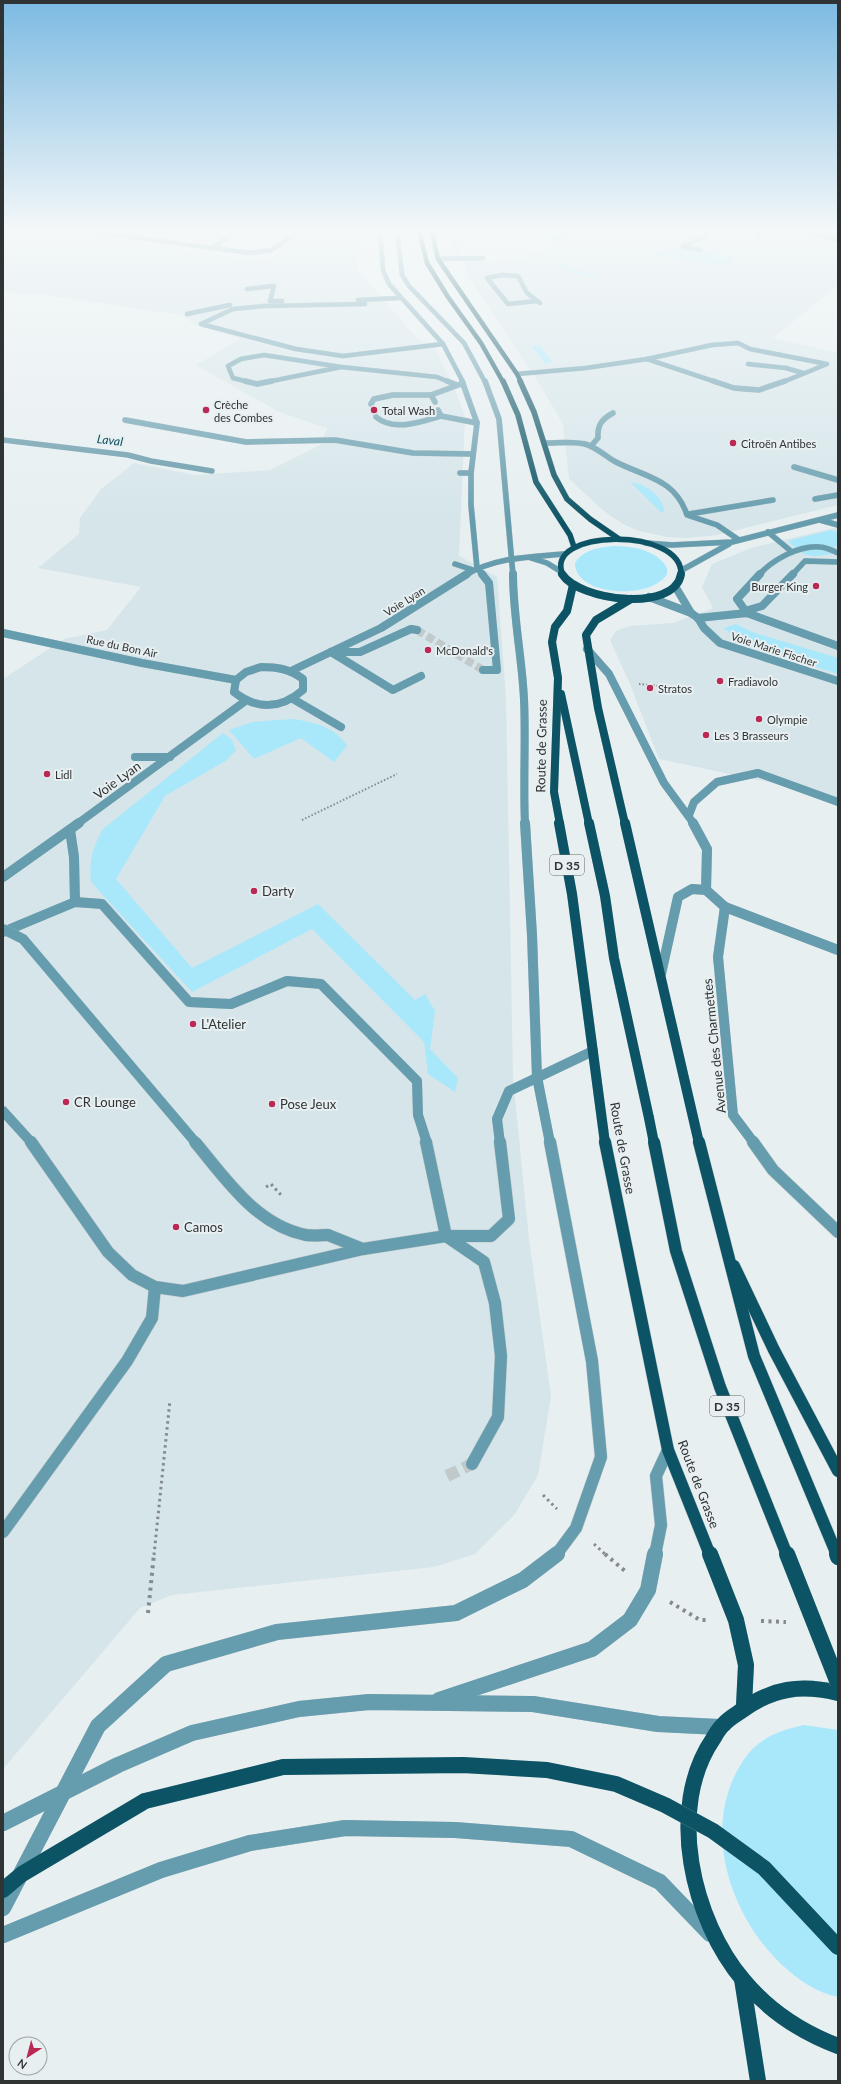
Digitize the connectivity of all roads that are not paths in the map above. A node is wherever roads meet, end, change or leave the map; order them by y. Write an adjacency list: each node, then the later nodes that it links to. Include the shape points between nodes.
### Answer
1 (212, 328): 6 (street, via 296,349 343,356)
2 (428, 328): 6 (street)
3 (450, 328): 45 (street, via 464,343 486,383 499,419)
4 (470, 328): 40 (main road, via 502,379 518,415 536,482 570,535)
5 (486, 328): 11 (main road)
6 (443, 344): 13 (street)
7 (647, 359): 10 (street, via 734,388 759,390); 10 (street, via 712,345 738,343 750,349 827,364); 11 (street)
8 (748, 364): 10 (street, via 786,368)
9 (341, 367): 9 (street, via 264,355 241,359 228,366 233,378 258,384); 12 (street, via 437,377)
10 (803, 373)
11 (517, 374): 21 (main road)
12 (457, 384): 13 (street); 14 (street)
13 (464, 384): 20 (street)
14 (431, 395): 15 (street); 16 (street, via 385,396 374,399)
15 (435, 402)
16 (371, 404)
17 (613, 413): 22 (street, via 602,420 596,429 598,438)
18 (376, 417): 20 (street, via 387,423 405,425 440,413)
19 (125, 420): 23 (street, via 246,442 336,440 413,453)
20 (477, 423): 23 (street)
21 (545, 443): 22 (street, via 568,442); 36 (main road, via 554,476 568,498 590,519)
22 (591, 446): 31 (street, via 617,463 668,484 686,508)
23 (473, 454): 26 (street)
24 (794, 467): 27 (street)
25 (460, 473): 26 (street)
26 (471, 473): 48 (street, via 471,505 477,557)
27 (838, 480)
28 (838, 495): 29 (street)
29 (815, 499)
30 (773, 500): 31 (street)
31 (687, 515): 37 (street, via 717,525)
32 (838, 515): 33 (street)
33 (818, 520): 34 (street); 35 (street)
34 (838, 526)
35 (768, 532): 37 (street); 41 (street)
36 (619, 539): 39 (main road); 40 (main road, via 588,542)
37 (739, 540): 38 (street)
38 (732, 542): 39 (street, via 672,545); 49 (street)
39 (646, 543): 49 (main road, via 670,555)
40 (574, 547): 43 (main road)
41 (792, 552): 42 (street, via 820,547); 55 (street, via 768,565 737,599)
42 (838, 552)
43 (564, 554): 44 (street, Voie Lyan); 50 (main road, via 560,562)
44 (528, 557): 45 (street, Voie Lyan); 50 (street, Voie Lyan, via 547,563)
45 (512, 558): 48 (street, Voie Lyan); 87 (street, via 524,699 523,785)
46 (838, 562): 55 (street, via 805,561 762,606)
47 (455, 564): 48 (street)
48 (474, 569): 64 (street, Voie Lyan, via 381,628); 66 (street, via 489,583 496,670)
49 (682, 570): 52 (main road, via 681,578)
50 (560, 572): 51 (main road)
51 (573, 585): 54 (main road, via 597,594); 68 (main road, Route de Grasse / D 35, via 567,611 556,627 552,642)
52 (675, 586): 53 (main road); 56 (street, Voie Marie Fischer)
53 (649, 597): 54 (main road); 56 (street, Voie Marie Fischer)
54 (630, 599): 63 (main road, via 596,620 586,635)
55 (746, 612): 57 (street); 58 (street)
56 (691, 613): 57 (street, Voie Marie Fischer)
57 (698, 618): 70 (street, Voie Marie Fischer, via 720,644)
58 (771, 622): 61 (street); 62 (street)
59 (417, 630): 64 (street, via 411,629 360,652)
60 (3, 633): 69 (street, Rue du Bon Air)
61 (838, 641)
62 (838, 646)
63 (586, 649): 77 (street, via 609,674 664,783); 85 (main road, via 599,715)
64 (331, 652): 65 (street, Voie Lyan); 67 (street, via 393,690)
65 (293, 670): 69 (street, via 261,667 246,672); 71 (street, via 303,679 303,690)
66 (483, 670)
67 (421, 676)
68 (558, 678): 86 (main road, Route de Grasse / D 35, via 554,792 572,894); 99 (main road, D 35, bridge, via 605,896 614,958 676,1251 720,1387)
69 (236, 680): 72 (street, via 234,692)
70 (838, 681)
71 (293, 700): 72 (street, via 277,705 260,706); 73 (street)
72 (244, 702): 75 (street, Voie Lyan)
73 (341, 727)
74 (135, 757): 75 (street)
75 (170, 757): 78 (street, Voie Lyan)
76 (838, 802): 77 (street, via 758,773 717,782 694,802)
77 (689, 815): 80 (street, via 707,849)
78 (70, 830): 79 (street, Voie Lyan); 81 (street, via 74,857)
79 (3, 877)
80 (706, 890): 82 (street); 85 (street, via 692,889 678,897)
81 (75, 902): 83 (street); 90 (street, via 102,904 189,1002 231,1004 287,981 321,984 417,1081 418,1115 430,1154)
82 (725, 907): 84 (street); 89 (street, Avenue des Charmettes, via 718,958 733,1115 773,1170)
83 (3, 931): 92 (street, bridge, via 23,939 245,1201 276,1224 307,1235 328,1235)
84 (838, 950)
85 (661, 974): 91 (main road, via 683,1079)
86 (593, 1051): 87 (street); 94 (main road, Route de Grasse / D 35, via 605,1142)
87 (537, 1076): 90 (street, via 509,1091 497,1119 509,1219 491,1236); 104 (street, via 592,1361 602,1457 576,1528 556,1555 523,1580 456,1613 277,1632 166,1664 98,1726)
88 (3, 1111): 93 (street, via 26,1135 108,1252 132,1275)
89 (838, 1232)
90 (446, 1236): 92 (street); 95 (street, via 484,1262 495,1303 501,1356 498,1417)
91 (722, 1238): 96 (main road, via 774,1350); 98 (main road, via 754,1356)
92 (363, 1249): 93 (street, via 183,1291)
93 (155, 1286): 97 (street, via 152,1318 127,1361)
94 (668, 1450): 101 (street, via 656,1476 661,1525 648,1590 630,1620 592,1649); 102 (main road, Route de Grasse / D 35, via 736,1620 746,1665)
95 (472, 1464)
96 (838, 1471)
97 (3, 1532)
98 (838, 1557)
99 (838, 1683)
100 (838, 1693): 102 (main road, via 797,1688 769,1693)
101 (432, 1702): 103 (street, via 534,1704 658,1724); 104 (street, via 369,1702 299,1709 192,1733)
102 (744, 1705): 103 (main road)
103 (719, 1727): 110 (main road, via 702,1754 692,1786 687,1822 690,1861 700,1901)
104 (62, 1793): 105 (street); 106 (street)
105 (3, 1823)
106 (22, 1874): 107 (main road); 108 (street); 111 (main road, bridge, via 145,1801 283,1767 463,1765 547,1770 616,1784 665,1805 713,1831 764,1868)
107 (3, 1890)
108 (3, 1908)
109 (3, 1935): 110 (street, via 161,1870 250,1843 345,1828 456,1830 571,1839 660,1882)
110 (716, 1941): 112 (main road)
111 (838, 1947)
112 (742, 1980): 113 (main road, via 776,2015 815,2039); 114 (main road)
113 (838, 2046)
114 (758, 2081)

